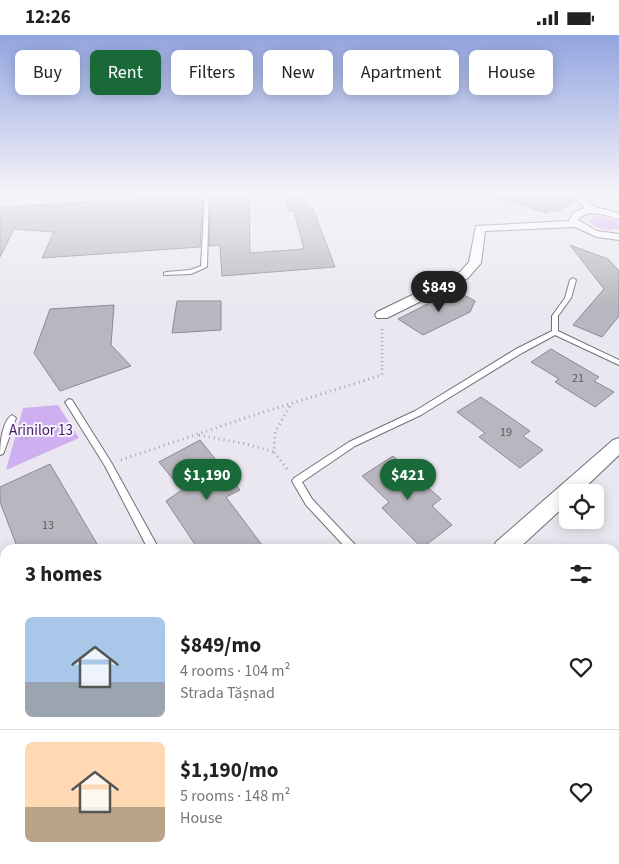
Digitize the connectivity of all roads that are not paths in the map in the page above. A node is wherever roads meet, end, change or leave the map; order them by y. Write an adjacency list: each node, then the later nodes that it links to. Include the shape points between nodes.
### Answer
1 (205, 231): 5 (lane, via 204,267 191,272)
2 (480, 231): 7 (street, via 475,263 464,275)
3 (592, 231): 4 (street)
4 (618, 239)
5 (166, 274)
6 (573, 280): 8 (lane, via 568,298 555,315)
7 (382, 315)
8 (555, 332): 9 (lane); 15 (lane, via 418,413 352,444 297,481 309,502)
9 (619, 363)
10 (69, 402): 14 (lane, via 108,464)
11 (12, 418): 13 (lane)
12 (619, 445): 16 (street)
13 (1, 450)
14 (151, 544)
15 (349, 544)
16 (509, 544)

